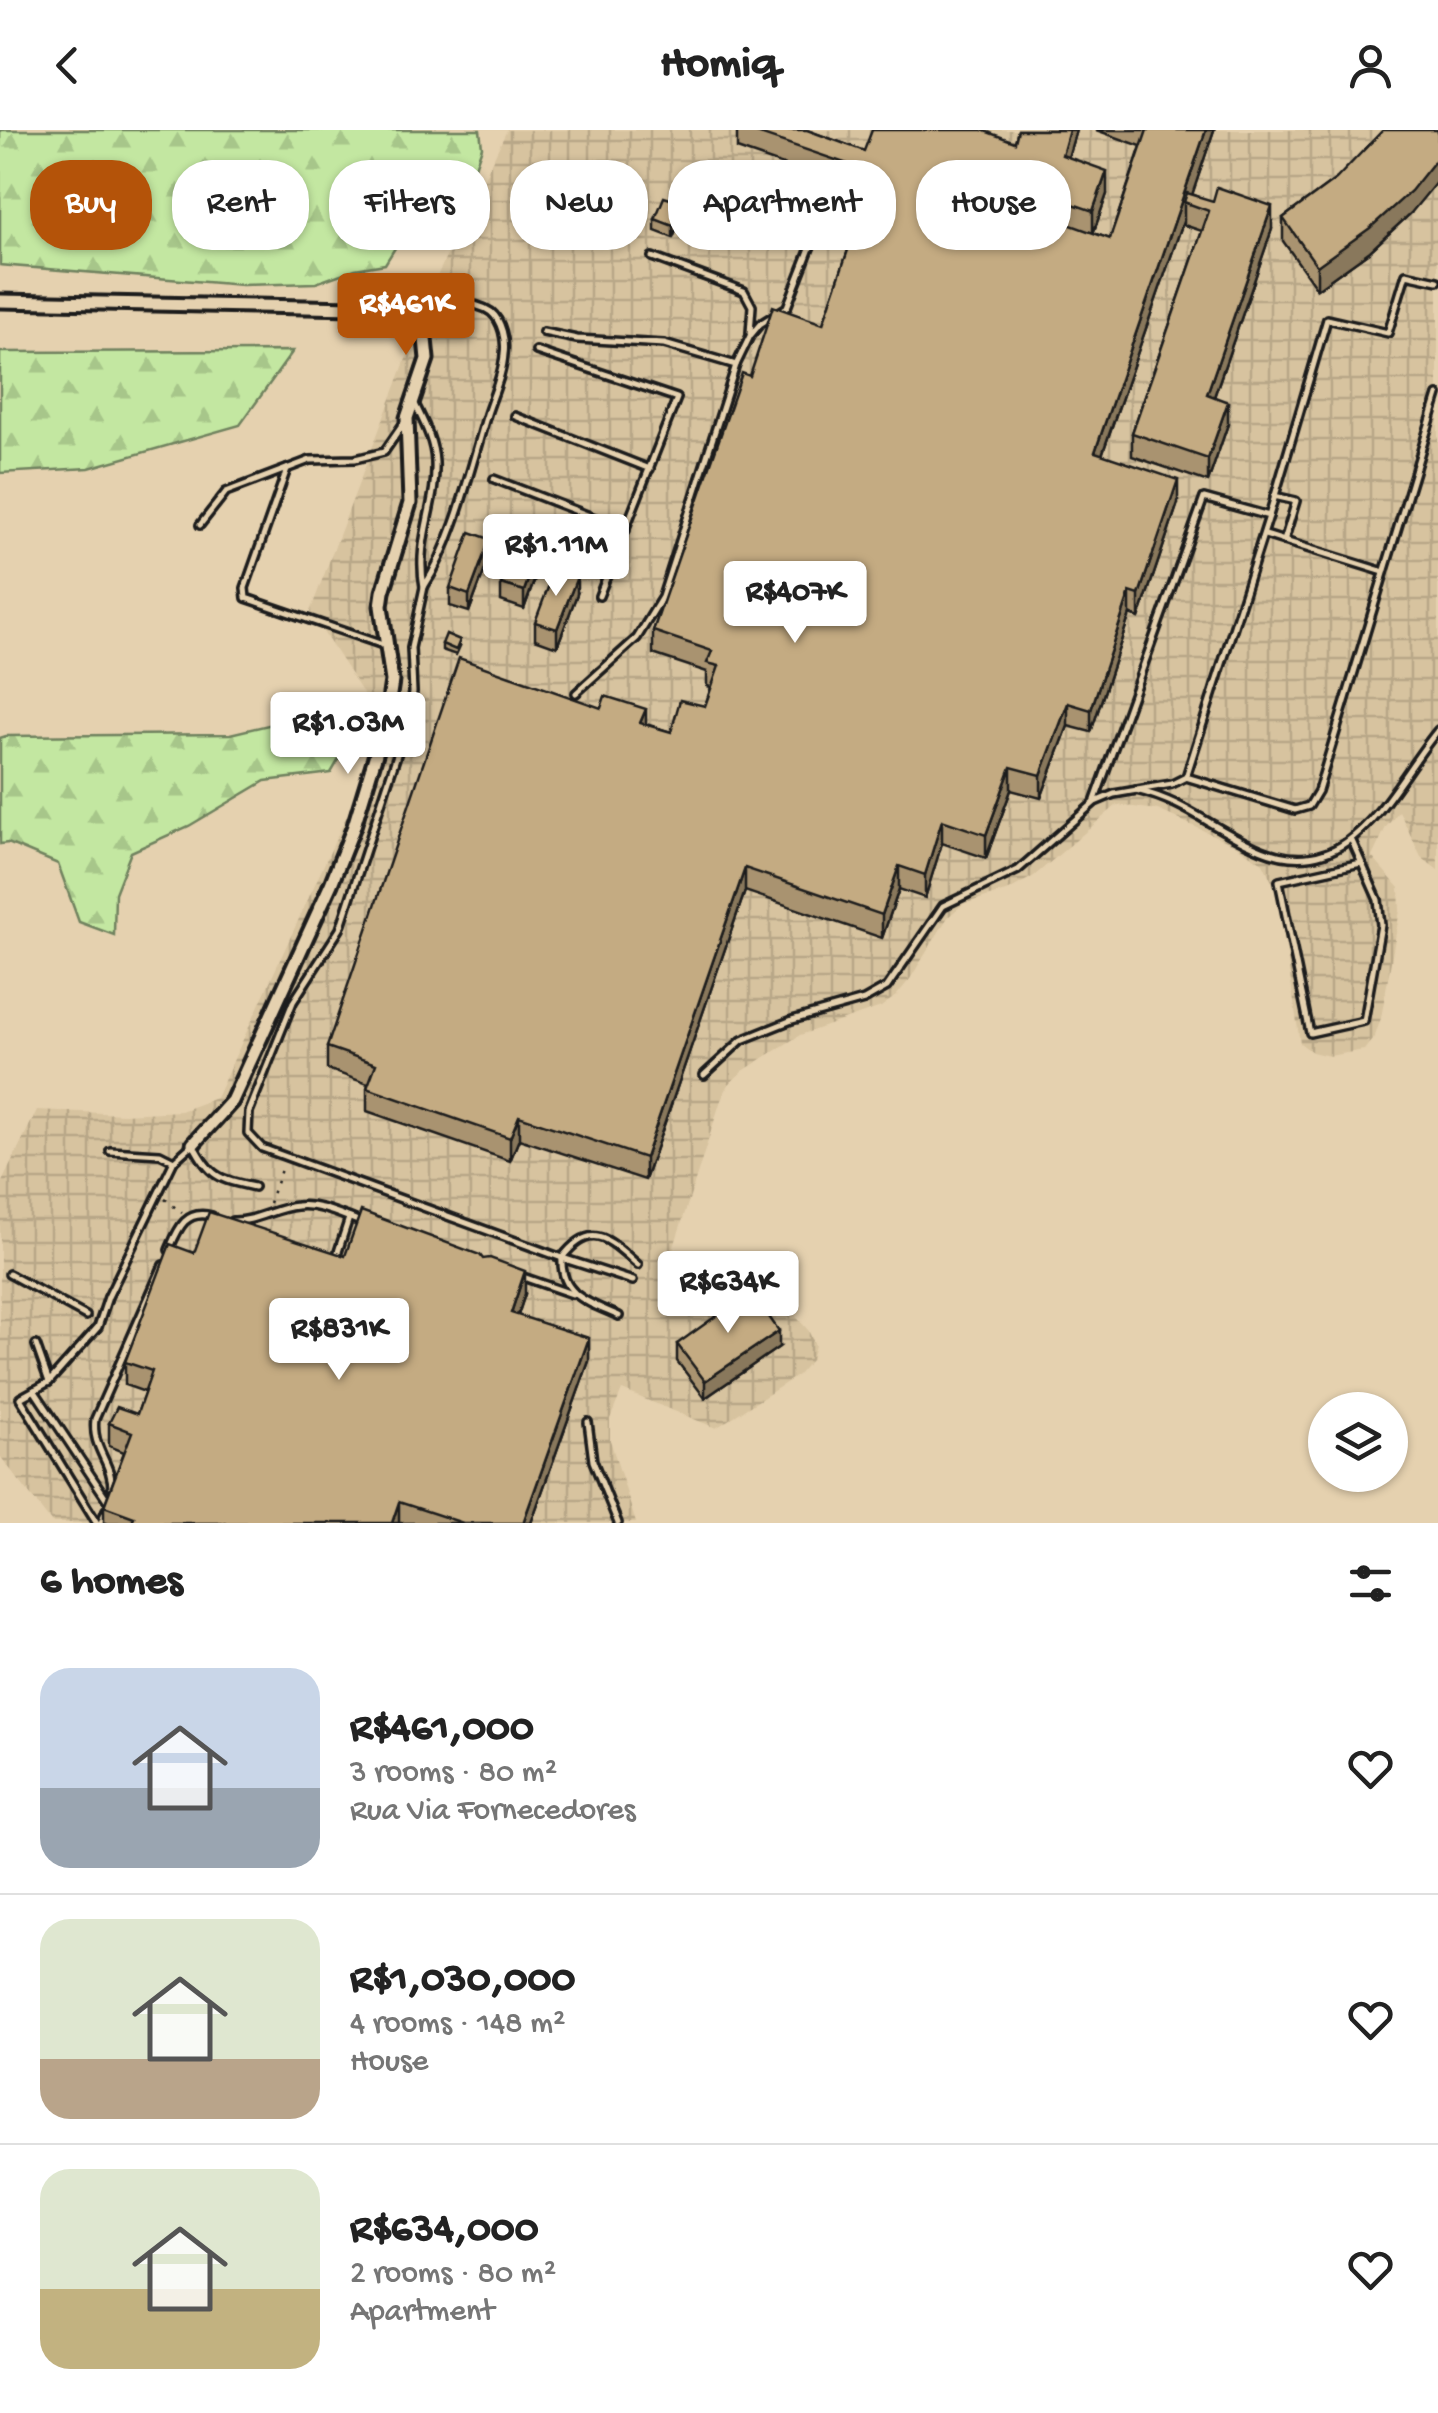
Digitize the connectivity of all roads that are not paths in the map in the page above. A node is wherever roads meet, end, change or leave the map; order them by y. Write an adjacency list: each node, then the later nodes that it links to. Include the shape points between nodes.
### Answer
1 (809, 250): 7 (lane, via 787,307)
2 (652, 257): 7 (lane, via 744,291 752,306)
3 (1438, 281): 17 (lane, via 1406,274 1388,333 1327,320)
4 (0, 301): 5 (street)
5 (405, 310): 11 (street, via 424,329 428,344); 24 (lane, via 475,305 493,314 504,336 469,472)
6 (542, 332): 9 (lane, via 664,344)
7 (750, 336): 9 (lane)
8 (536, 351): 15 (lane, via 677,398)
9 (736, 366): 27 (lane, via 662,596 636,638)
10 (1438, 395): 23 (lane)
11 (413, 400): 13 (street); 24 (lane, via 436,466 419,562)
12 (515, 416): 15 (lane)
13 (406, 418): 14 (lane, via 384,452); 26 (street, via 412,492 382,592)
14 (287, 469): 19 (lane, via 226,492); 26 (lane, via 246,598)
15 (650, 469): 20 (lane)
16 (494, 479): 20 (lane)
17 (1274, 496): 18 (lane); 22 (lane, via 1296,502)
18 (1269, 516): 21 (lane); 31 (lane, via 1204,498)
19 (200, 524)
20 (626, 530): 25 (lane)
21 (1265, 535): 22 (lane); 29 (lane)
22 (1284, 541): 23 (lane)
23 (1384, 572): 29 (lane, via 1309,806 1295,810)
24 (424, 587): 41 (lane, via 411,648 409,718 340,929 292,1002 248,1112 248,1133 262,1148)
25 (599, 596)
26 (389, 647): 35 (street, via 391,699 348,842 232,1102)
27 (576, 693)
28 (1438, 730): 32 (lane)
29 (1186, 777): 30 (lane)
30 (1133, 790): 31 (lane); 32 (lane, via 1169,798 1256,848 1283,856 1306,857)
31 (1095, 802): 34 (lane, via 1018,870 942,906 887,988 742,1040)
32 (1352, 841): 33 (lane)
33 (1360, 863): 33 (lane, via 1279,881 1310,1033 1364,1021 1381,925 1378,900)
34 (704, 1075)
35 (193, 1144): 37 (lane); 38 (lane, via 207,1171)
36 (110, 1151): 37 (lane)
37 (174, 1161): 51 (lane, via 98,1328)
38 (254, 1188)
39 (349, 1218): 40 (lane); 42 (lane); 54 (lane, via 294,1206 248,1222 202,1213 181,1223 95,1419 93,1435 112,1474)
40 (366, 1224)
41 (562, 1258): 43 (lane, via 584,1236 602,1236); 46 (lane); 47 (lane)
42 (334, 1265)
43 (638, 1265)
44 (507, 1272): 47 (lane)
45 (9, 1274): 48 (lane)
46 (632, 1281)
47 (572, 1294): 49 (lane)
48 (86, 1316)
49 (619, 1316)
50 (36, 1345): 51 (lane)
51 (49, 1382): 52 (lane)
52 (34, 1390): 54 (lane); 55 (lane, via 20,1398)
53 (588, 1422): 56 (lane, via 593,1460)
54 (108, 1501): 55 (lane)
55 (99, 1523)
56 (618, 1523)

